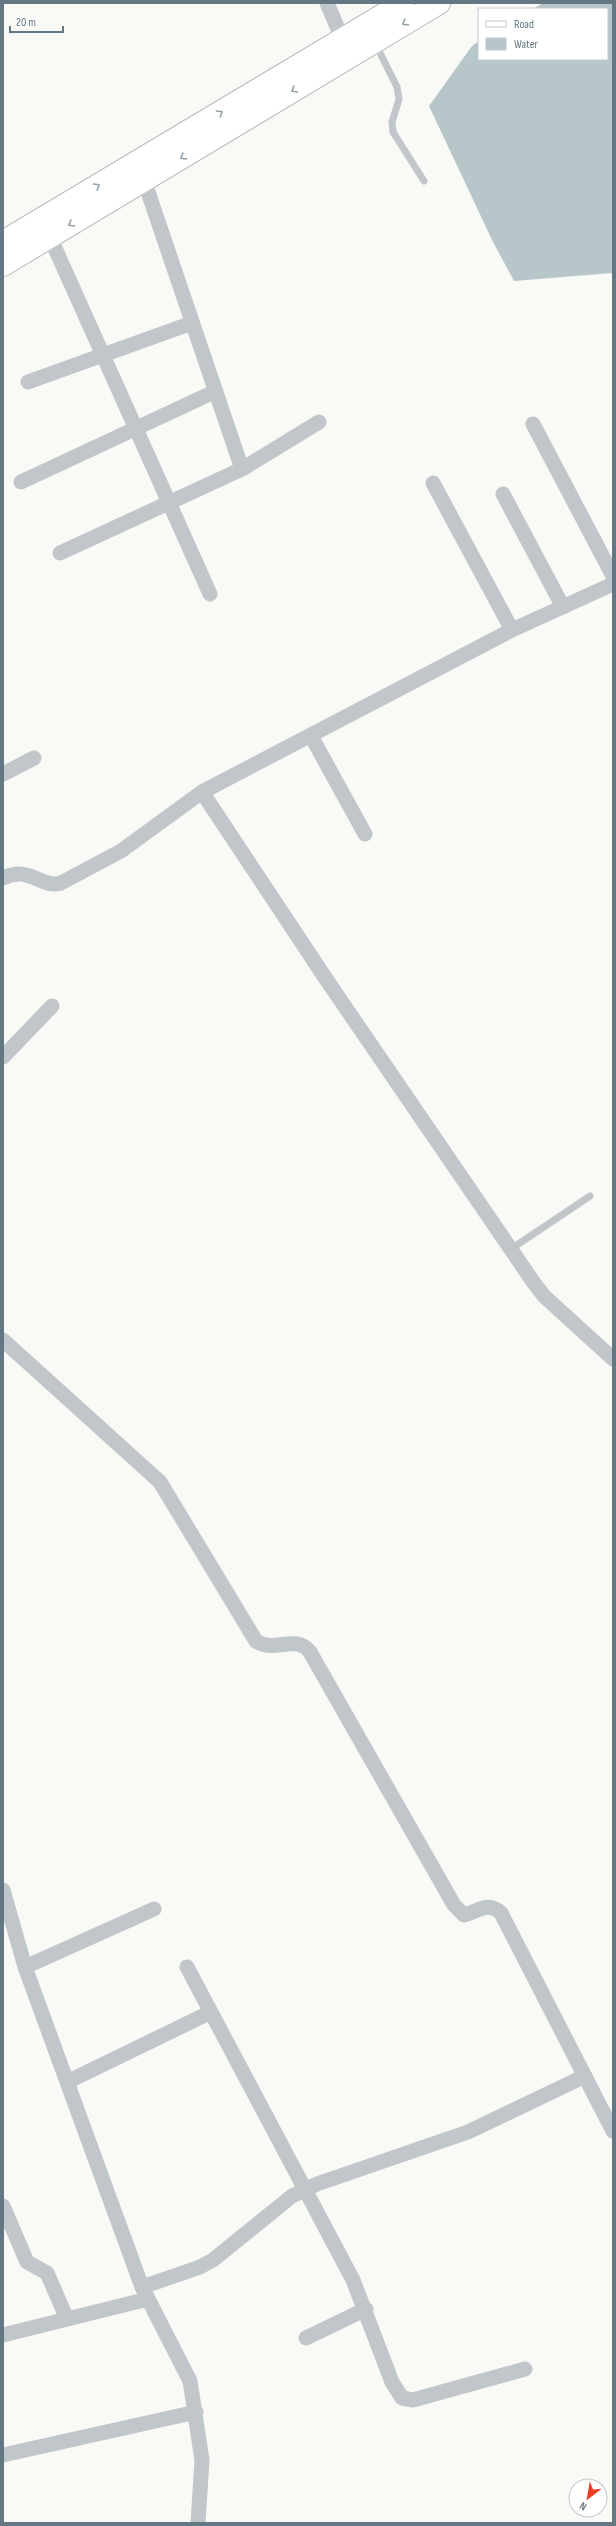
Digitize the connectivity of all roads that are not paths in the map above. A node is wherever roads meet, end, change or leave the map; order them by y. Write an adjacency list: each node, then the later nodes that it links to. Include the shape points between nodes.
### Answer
1 (327, 3): 5 (street)
2 (403, 3): 4 (main road)
3 (439, 3): 4 (main road, one-way to 4)
4 (370, 33): 5 (main road); 7 (lane, via 397,87 399,99 392,122 393,132)
5 (346, 48): 6 (main road, one-way to 6); 9 (main road, one-way to 5)
6 (144, 180): 8 (main road, one-way to 8); 11 (street)
7 (424, 181)
8 (50, 237): 10 (main road); 12 (street)
9 (3, 242)
10 (3, 265)
11 (192, 322): 12 (street); 14 (street)
12 (102, 354): 13 (street); 17 (street)
13 (28, 382)
14 (216, 391): 17 (street); 18 (street)
15 (319, 422): 18 (street)
16 (533, 424): 24 (street)
17 (135, 427): 19 (street); 22 (street)
18 (242, 469): 22 (street)
19 (21, 482)
20 (433, 483): 28 (street)
21 (503, 494): 27 (street)
22 (168, 501): 23 (street); 26 (street)
23 (60, 553)
24 (613, 576)
25 (613, 584): 27 (street)
26 (210, 594)
27 (563, 607): 28 (street)
28 (512, 630): 29 (street)
29 (311, 736): 32 (street); 33 (street)
30 (34, 758): 31 (street)
31 (3, 774)
32 (202, 792): 34 (street, via 121,850 61,883 52,883 19,872); 38 (street, via 326,979)
33 (365, 834)
34 (3, 878)
35 (52, 1006): 36 (street)
36 (3, 1057)
37 (590, 1196): 38 (lane)
38 (511, 1249): 40 (street, via 544,1296)
39 (3, 1340): 46 (street, via 160,1482 256,1641 264,1646 273,1647 295,1642 304,1645 310,1652 454,1905 464,1915 486,1906 494,1907 501,1913)
40 (613, 1359)
41 (3, 1890): 44 (street)
42 (154, 1909): 44 (street)
43 (187, 1966): 45 (street)
44 (25, 1967): 47 (street)
45 (211, 2012): 47 (street); 49 (street)
46 (585, 2076): 48 (street); 49 (street, via 468,2132)
47 (67, 2082): 51 (street)
48 (613, 2131)
49 (304, 2190): 51 (street, via 292,2196 213,2260); 52 (street)
50 (3, 2206): 53 (street, via 27,2262 47,2273)
51 (145, 2293): 53 (street); 57 (street, via 190,2381)
52 (366, 2309): 55 (street); 56 (street, via 392,2382 402,2398 413,2400)
53 (67, 2319): 54 (street)
54 (3, 2335)
55 (306, 2338)
56 (525, 2369)
57 (196, 2412): 58 (street); 59 (street, via 202,2460)
58 (3, 2454)
59 (198, 2523)

